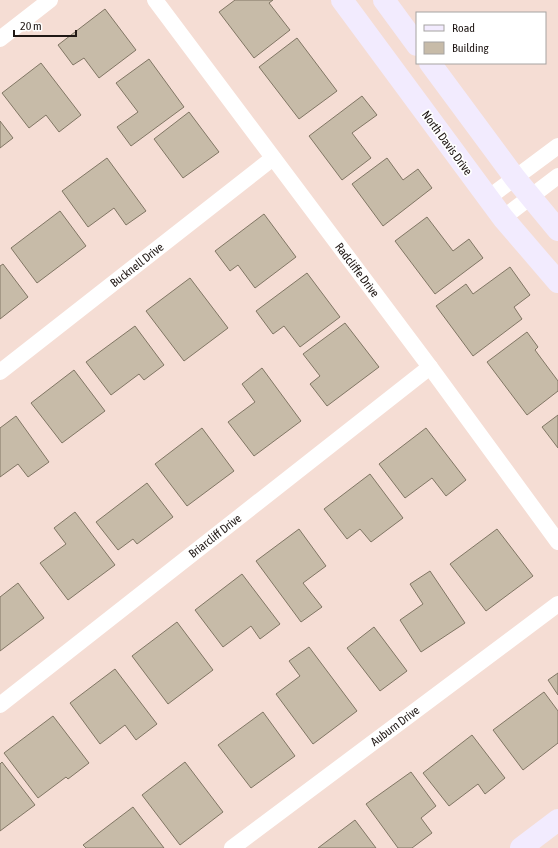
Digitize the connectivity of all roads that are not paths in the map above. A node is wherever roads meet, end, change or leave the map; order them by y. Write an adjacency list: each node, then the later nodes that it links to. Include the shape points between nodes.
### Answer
1 (50, 0): 5 (street)
2 (155, 0): 9 (street, Radcliffe Drive)
3 (342, 0): 13 (street, North Davis Drive)
4 (384, 0): 6 (street)
5 (0, 40)
6 (416, 44)
7 (431, 64): 11 (street)
8 (558, 146): 11 (street)
9 (273, 158): 17 (street, Radcliffe Drive); 18 (street, Bucknell Drive)
10 (558, 176): 12 (street)
11 (515, 178): 12 (street); 13 (street)
12 (530, 197): 14 (street); 15 (street)
13 (488, 198): 14 (street, North Davis Drive)
14 (503, 218): 16 (street, North Davis Drive)
15 (558, 230)
16 (558, 282)
17 (430, 367): 19 (street, Radcliffe Drive); 21 (street, Briarcliff Drive)
18 (0, 372)
19 (558, 542)
20 (558, 604): 23 (street, Auburn Drive)
21 (0, 705)
22 (558, 820): 24 (street)
23 (232, 848)
24 (521, 848)

